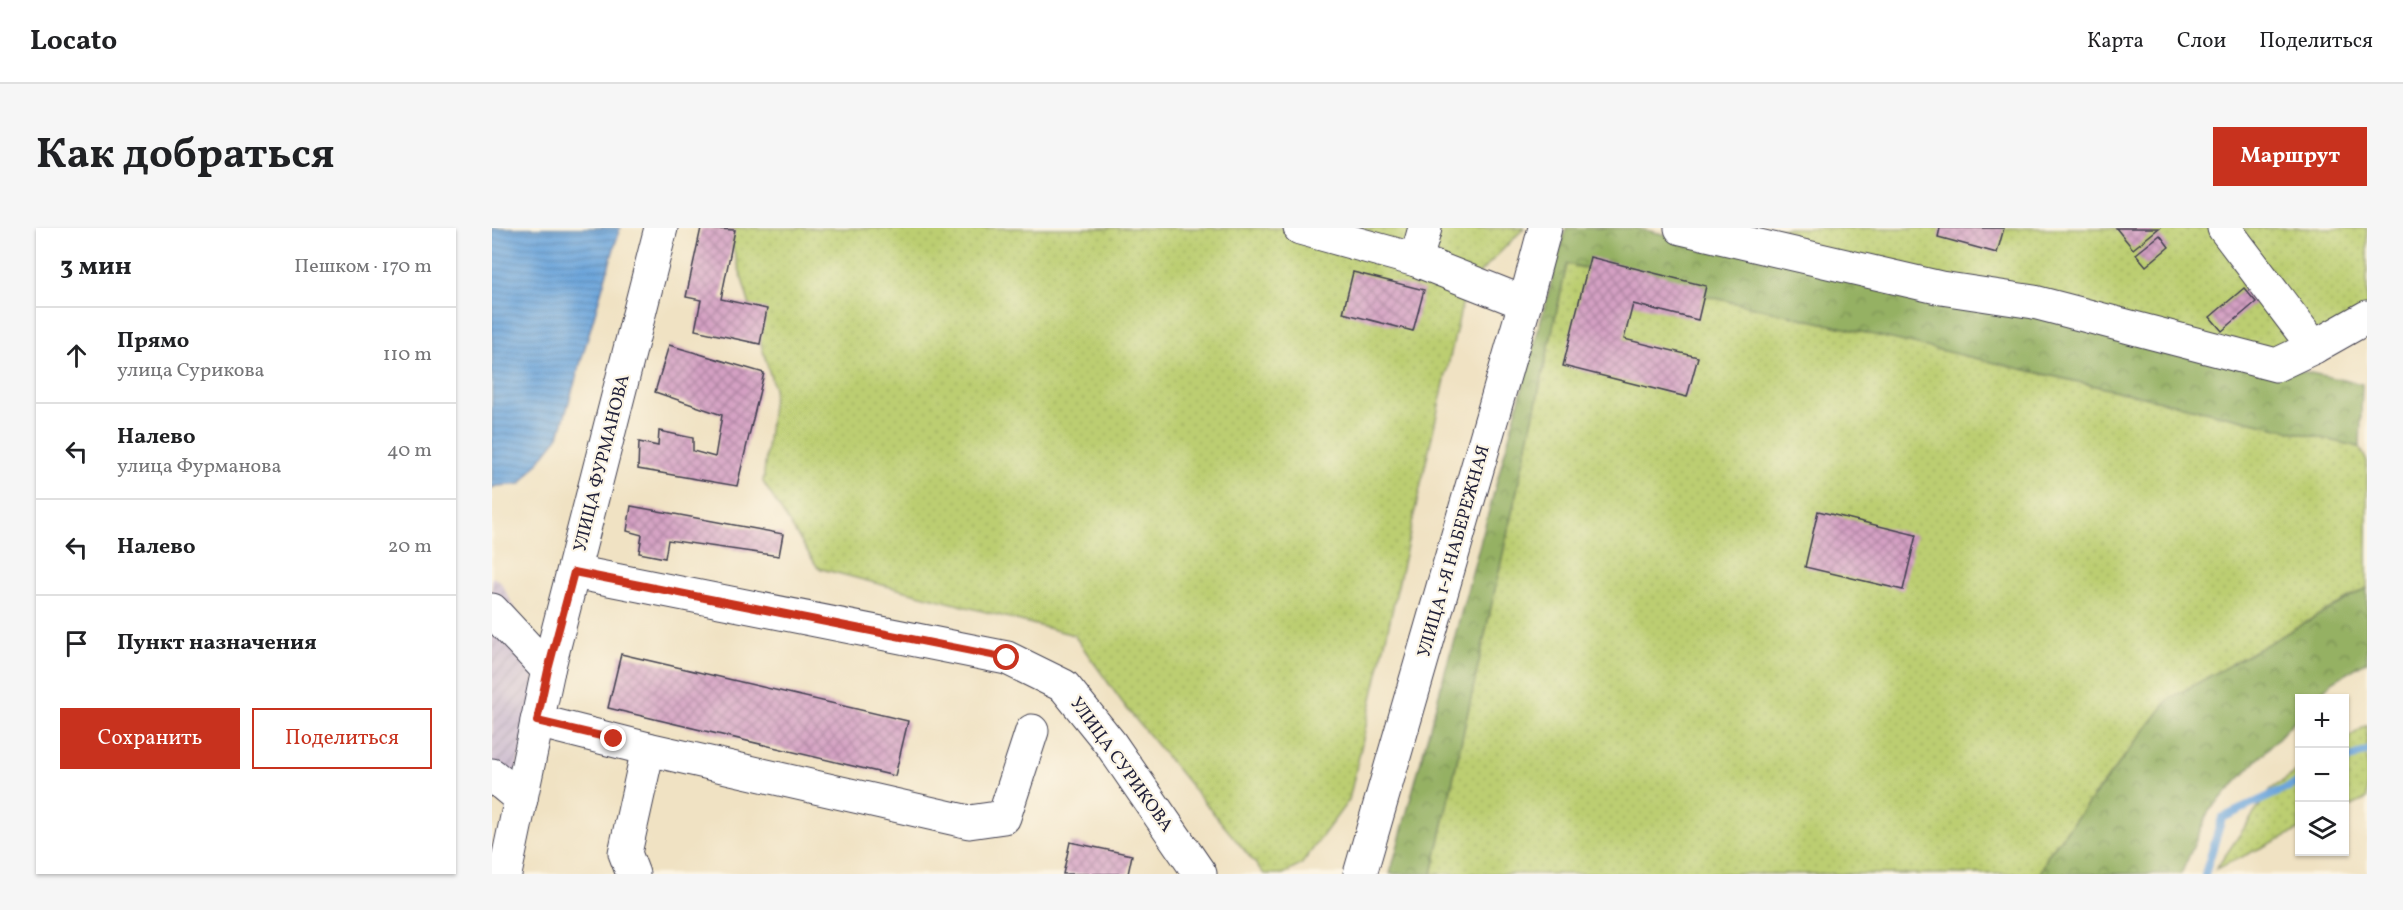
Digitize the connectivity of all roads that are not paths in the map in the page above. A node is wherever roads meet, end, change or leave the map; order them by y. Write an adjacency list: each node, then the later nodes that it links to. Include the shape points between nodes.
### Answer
1 (661, 228): 11 (street, УЛИЦА ФУРМАНОВА)
2 (1300, 228): 7 (street)
3 (1425, 228): 7 (street)
4 (1545, 228): 8 (street, УЛИЦА 1-Я НАБЕРЕЖНАЯ)
5 (1681, 228): 10 (street, via 1941,288 2034,302 2276,365)
6 (2224, 228): 10 (street)
7 (1416, 260): 8 (street)
8 (1526, 303): 22 (street, УЛИЦА 1-Я НАБЕРЕЖНАЯ)
9 (2367, 317): 10 (street)
10 (2314, 347)
11 (574, 572): 13 (street, УЛИЦА ФУРМАНОВА); 21 (street, УЛИЦА СУРИКОВА, via 1007,658 1064,686 1110,743)
12 (492, 610): 13 (street)
13 (548, 670): 14 (street, УЛИЦА ФУРМАНОВА)
14 (537, 721): 16 (street); 18 (street, УЛИЦА ФУРМАНОВА)
15 (1032, 731): 16 (street, via 1004,817 969,822)
16 (648, 749): 20 (street, via 625,853)
17 (492, 775): 18 (street)
18 (521, 799): 19 (street, УЛИЦА ФУРМАНОВА)
19 (502, 860)
20 (633, 874)
21 (1200, 874)
22 (1360, 874)

